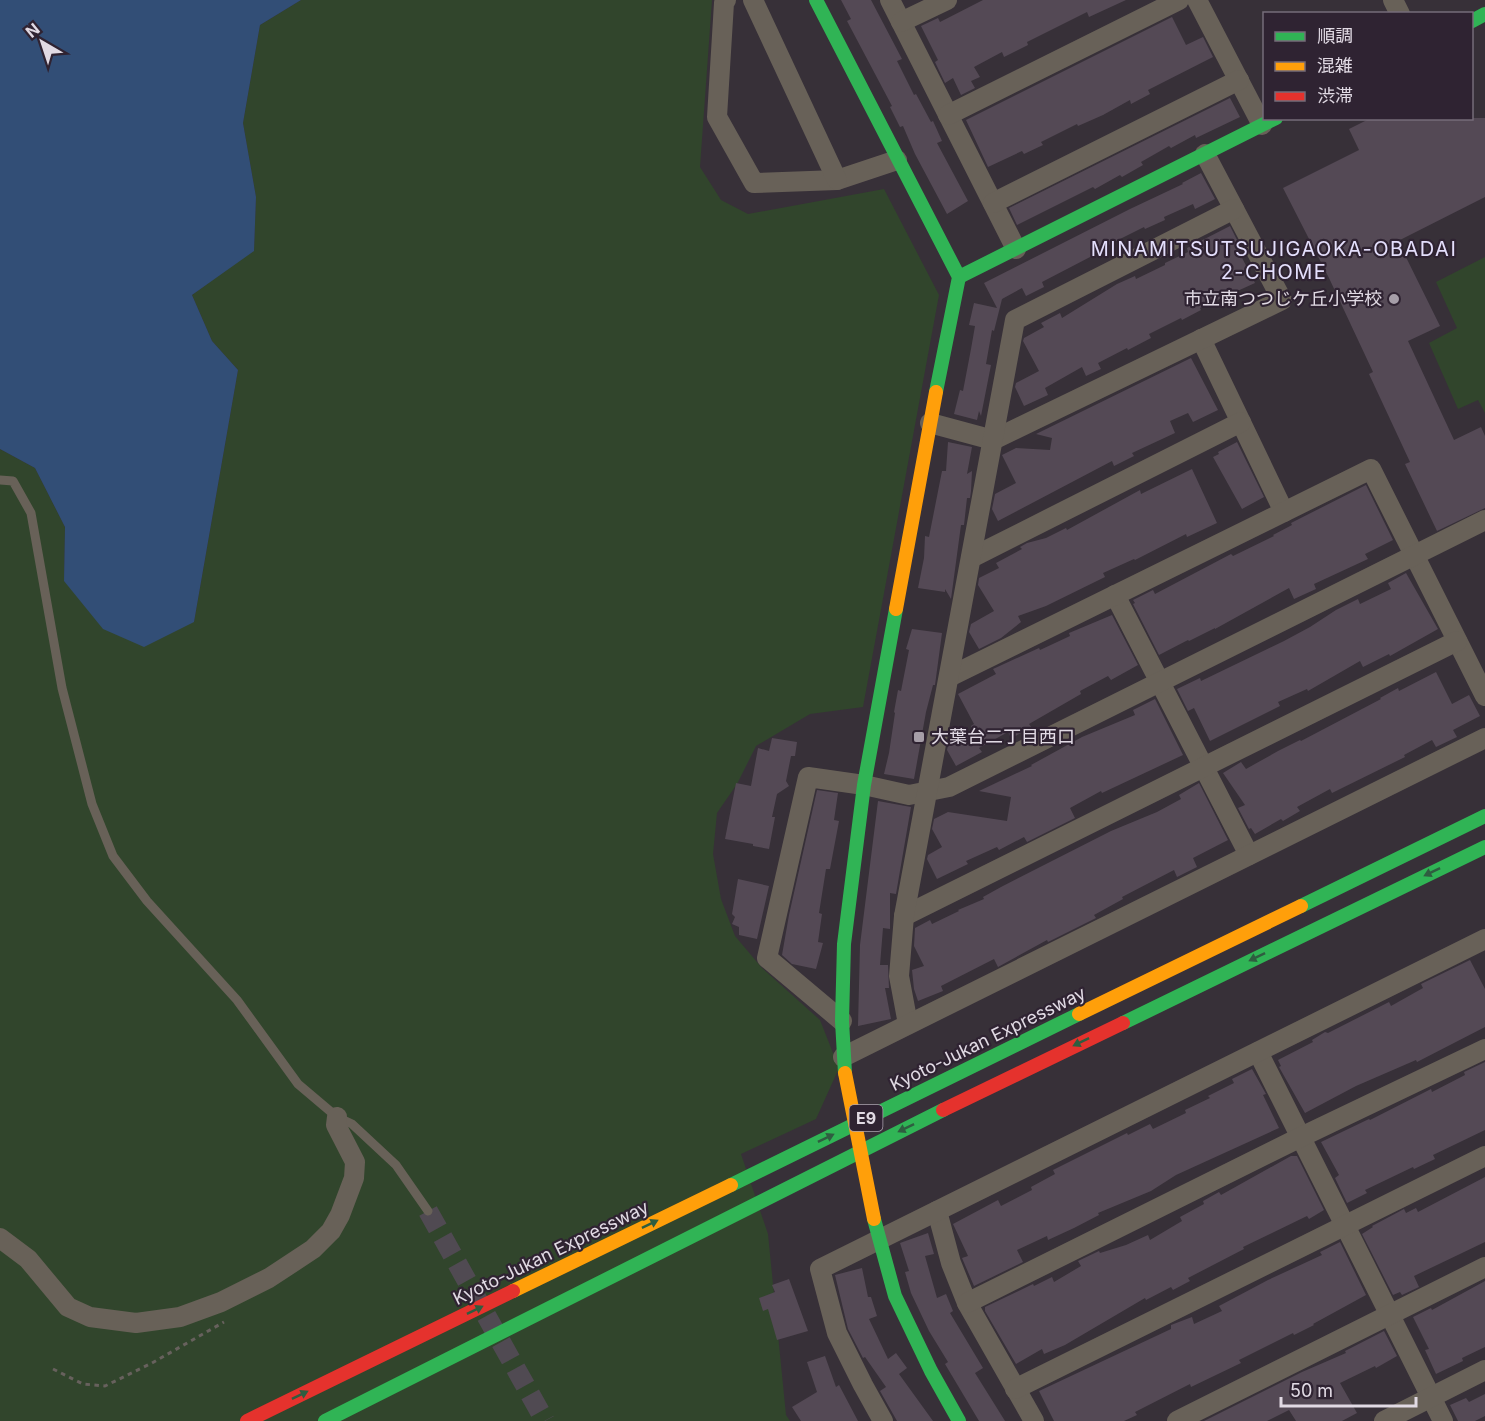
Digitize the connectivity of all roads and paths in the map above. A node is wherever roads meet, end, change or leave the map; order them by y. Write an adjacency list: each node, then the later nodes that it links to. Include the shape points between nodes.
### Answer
1 (726, 0): 15 (street, via 717,117 753,183)
2 (753, 0): 15 (street)
3 (816, 0): 14 (main road)
4 (890, 0): 8 (street)
5 (947, 0): 8 (street)
6 (1179, 0): 11 (street)
7 (1197, 0): 9 (street)
8 (901, 22): 11 (street)
9 (1239, 80): 10 (street); 16 (street)
10 (1263, 114)
11 (948, 115): 16 (street)
12 (1269, 122): 13 (main road)
13 (1205, 154): 17 (street); 18 (main road)
14 (897, 160): 15 (street); 19 (main road)
15 (837, 180)
16 (993, 203): 18 (street)
17 (1234, 209): 20 (street, via 1282,300); 23 (street, via 1015,320)
18 (1016, 249): 19 (main road)
19 (959, 277): 22 (main road)
20 (1201, 339): 21 (street); 23 (street)
21 (1241, 422): 25 (street); 28 (street)
22 (930, 423): 23 (street); 36 (main road)
23 (993, 440): 28 (street)
24 (0, 480): 48 (lane, via 13,481 31,513 67,710 92,804 113,856 147,901 237,1000 298,1084)
25 (1284, 512): 27 (street, via 1371,469); 29 (street)
26 (1485, 520): 27 (street)
27 (1414, 555): 30 (street); 32 (street)
28 (971, 558): 31 (street)
29 (1115, 595): 31 (street); 32 (street)
30 (1457, 640): 33 (street); 35 (street)
31 (949, 677): 37 (street)
32 (1160, 682): 35 (street); 37 (street, via 949,787)
33 (1485, 696)
34 (1485, 738): 40 (street)
35 (1203, 767): 40 (street); 41 (street)
36 (864, 785): 37 (street, via 909,795); 43 (main road, via 844,944); 43 (street, via 808,777 767,958)
37 (927, 792): 41 (street)
38 (1485, 816): 64 (main road, Kyoto-Jukan Expressway / E9, one-way to 38)
39 (1485, 847): 65 (main road, E9, one-way to 65, via 885,1138)
40 (1249, 855): 44 (street)
41 (904, 916): 44 (street, via 899,976)
42 (1483, 946): 46 (street)
43 (842, 1021): 47 (main road)
44 (908, 1024): 47 (street)
45 (1485, 1049): 49 (street)
46 (1258, 1052): 49 (street); 52 (street)
47 (844, 1065): 55 (main road, bridge)
48 (337, 1117): 51 (lane, via 352,1124 396,1166); 54 (street, via 336,1125 355,1162 354,1178 331,1231 313,1249 269,1278 180,1317 136,1323 90,1317 68,1307 28,1259)
49 (1301, 1137): 53 (street); 57 (street)
50 (1485, 1156): 53 (street)
51 (428, 1211)
52 (937, 1211): 55 (street); 57 (street)
53 (1345, 1225): 58 (street); 62 (street)
54 (0, 1238)
55 (880, 1240): 66 (street, via 820,1269 837,1333); 67 (main road, via 895,1296)
56 (1485, 1267): 58 (street)
57 (967, 1303): 62 (street)
58 (1390, 1315): 63 (street); 69 (street)
59 (224, 1322): 60 (path, via 105,1386 83,1384)
60 (53, 1369)
61 (1485, 1370): 63 (street)
62 (1015, 1389): 68 (street)
63 (1431, 1397): 70 (street); 71 (street)
64 (248, 1421)
65 (325, 1421)
66 (883, 1421)
67 (959, 1421)
68 (1034, 1421)
69 (1177, 1421)
70 (1384, 1421)
71 (1443, 1421)

